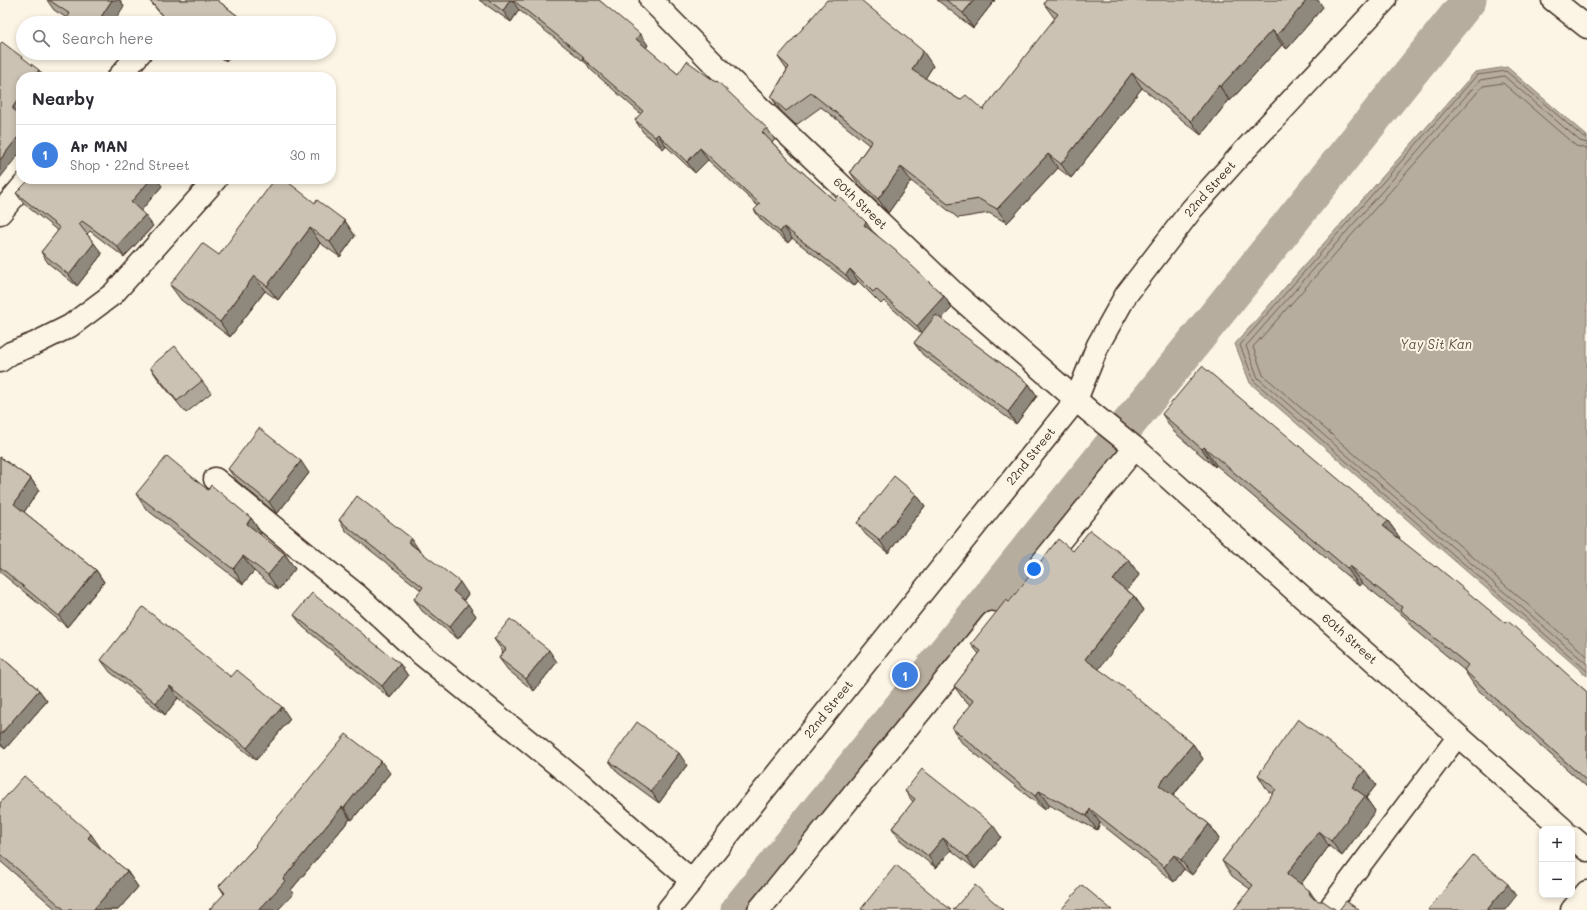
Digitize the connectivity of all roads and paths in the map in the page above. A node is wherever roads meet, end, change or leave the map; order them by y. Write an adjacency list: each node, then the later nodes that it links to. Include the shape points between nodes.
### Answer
1 (651, 0): 11 (street, 60th Street, via 717,67 896,238)
2 (1385, 0): 11 (street, 22nd Street, via 1192,209 1126,295 1098,345)
3 (1553, 0): 4 (street)
4 (1587, 28)
5 (134, 60): 6 (street)
6 (123, 72)
7 (25, 184): 9 (street)
8 (212, 184): 10 (street, via 113,294 70,326 11,353)
9 (0, 213)
10 (0, 361)
11 (1082, 406): 12 (street, 60th Street); 20 (street, 22nd Street)
12 (1131, 445): 14 (street); 16 (street, 60th Street)
13 (216, 479): 20 (street, via 357,595 414,648 580,782)
14 (1029, 578)
15 (1004, 608): 24 (street)
16 (1458, 736): 17 (street, 60th Street); 22 (lane)
17 (1561, 826)
18 (1575, 839): 19 (street)
19 (1587, 850)
20 (692, 881): 23 (street, 22nd Street)
21 (1587, 892): 25 (street)
22 (1331, 905)
23 (668, 910)
24 (759, 910)
25 (1572, 910)

